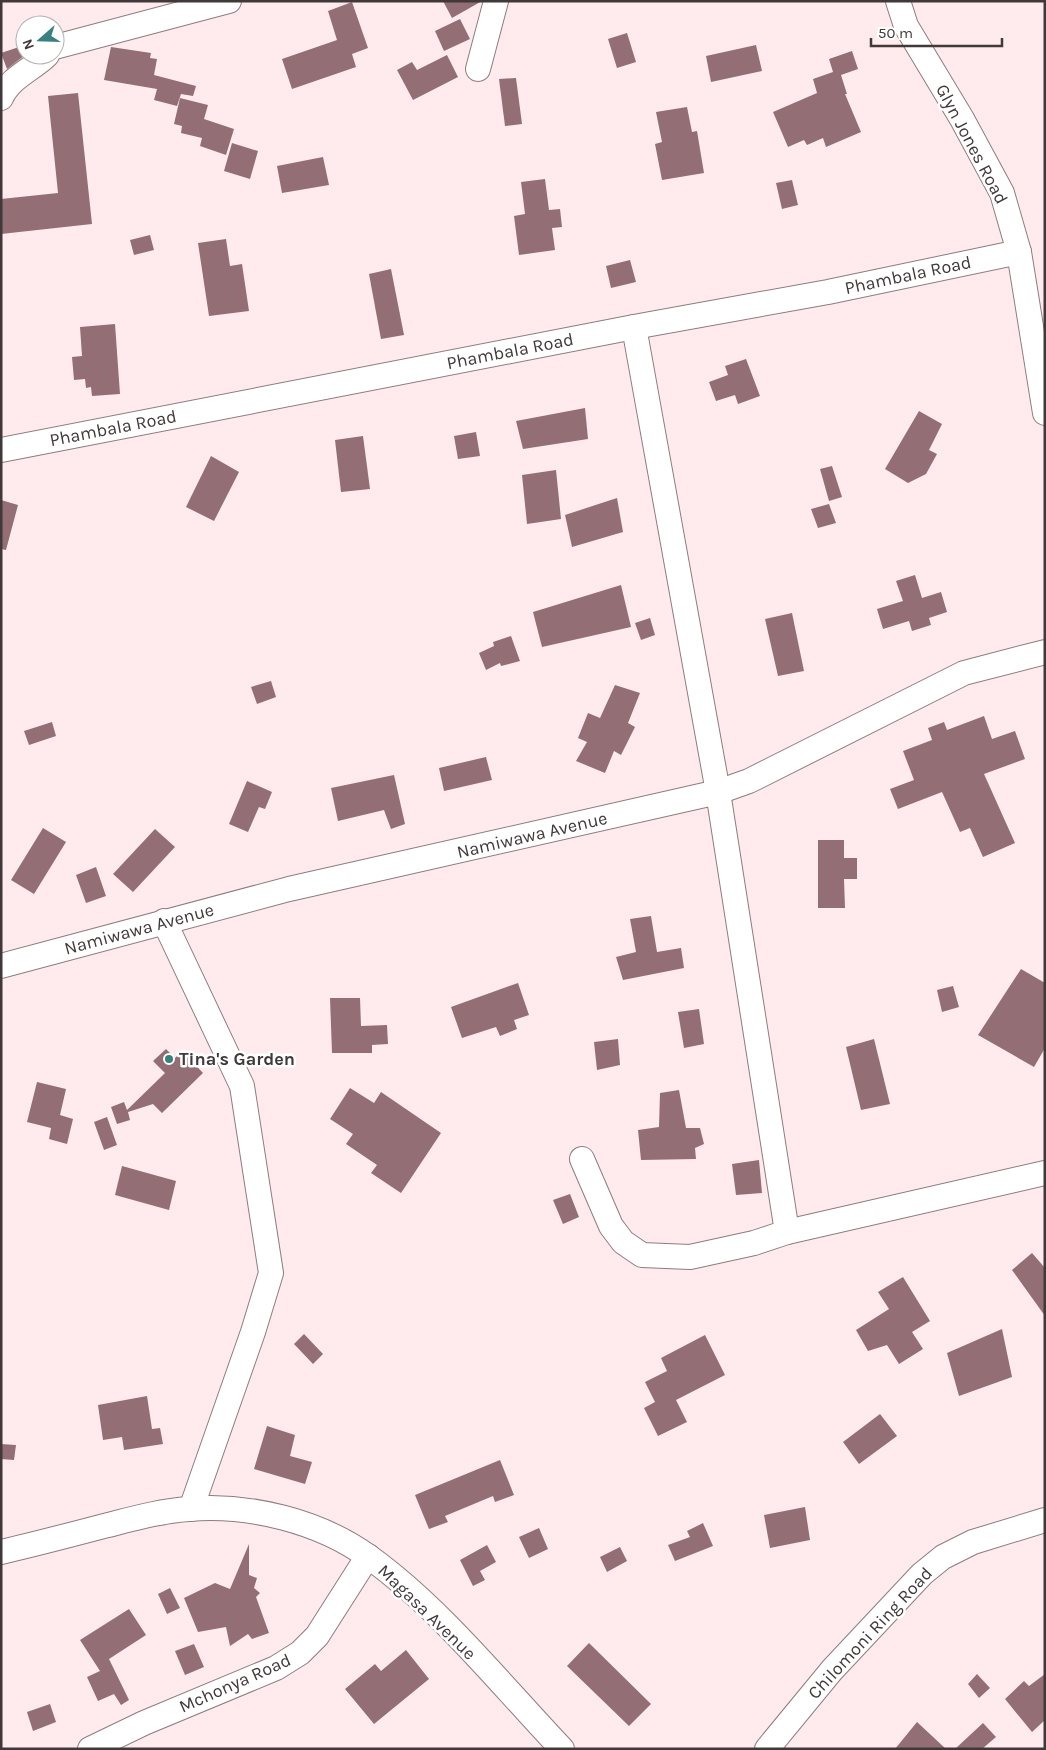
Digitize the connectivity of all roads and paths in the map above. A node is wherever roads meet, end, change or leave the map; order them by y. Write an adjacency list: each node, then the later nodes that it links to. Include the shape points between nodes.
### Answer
1 (229, 1): 4 (street)
2 (496, 1): 6 (street)
3 (898, 1): 8 (street, Glyn Jones Road, via 906,26 1002,193)
4 (65, 44)
5 (36, 65): 7 (street, via 11,83)
6 (478, 69)
7 (1, 98)
8 (1020, 252): 9 (street, Phambala Road, via 828,292); 10 (street, Glyn Jones Road)
9 (634, 327): 11 (street, Phambala Road); 13 (street)
10 (1045, 411)
11 (1, 450)
12 (1045, 652): 13 (street, Namiwawa Avenue, via 964,672 749,781)
13 (718, 792): 14 (street, Namiwawa Avenue, via 289,889); 18 (street)
14 (164, 921): 15 (street, Namiwawa Avenue); 19 (street, via 242,1086 271,1273)
15 (1, 966)
16 (582, 1159): 18 (street, via 611,1226 623,1242 642,1256 690,1257)
17 (1045, 1173): 18 (street)
18 (787, 1232)
19 (191, 1509): 21 (street, Magasa Avenue, via 162,1512); 22 (street, Magasa Avenue, via 234,1509 271,1515 333,1536)
20 (1045, 1520): 25 (street, Chilomoni Ring Road, via 973,1542 942,1557 832,1670)
21 (1, 1552)
22 (368, 1556): 23 (street, Mchonya Road, via 317,1636 300,1653 276,1668); 24 (street, Magasa Avenue, via 434,1614)
23 (90, 1749)
24 (562, 1749)
25 (767, 1749)

